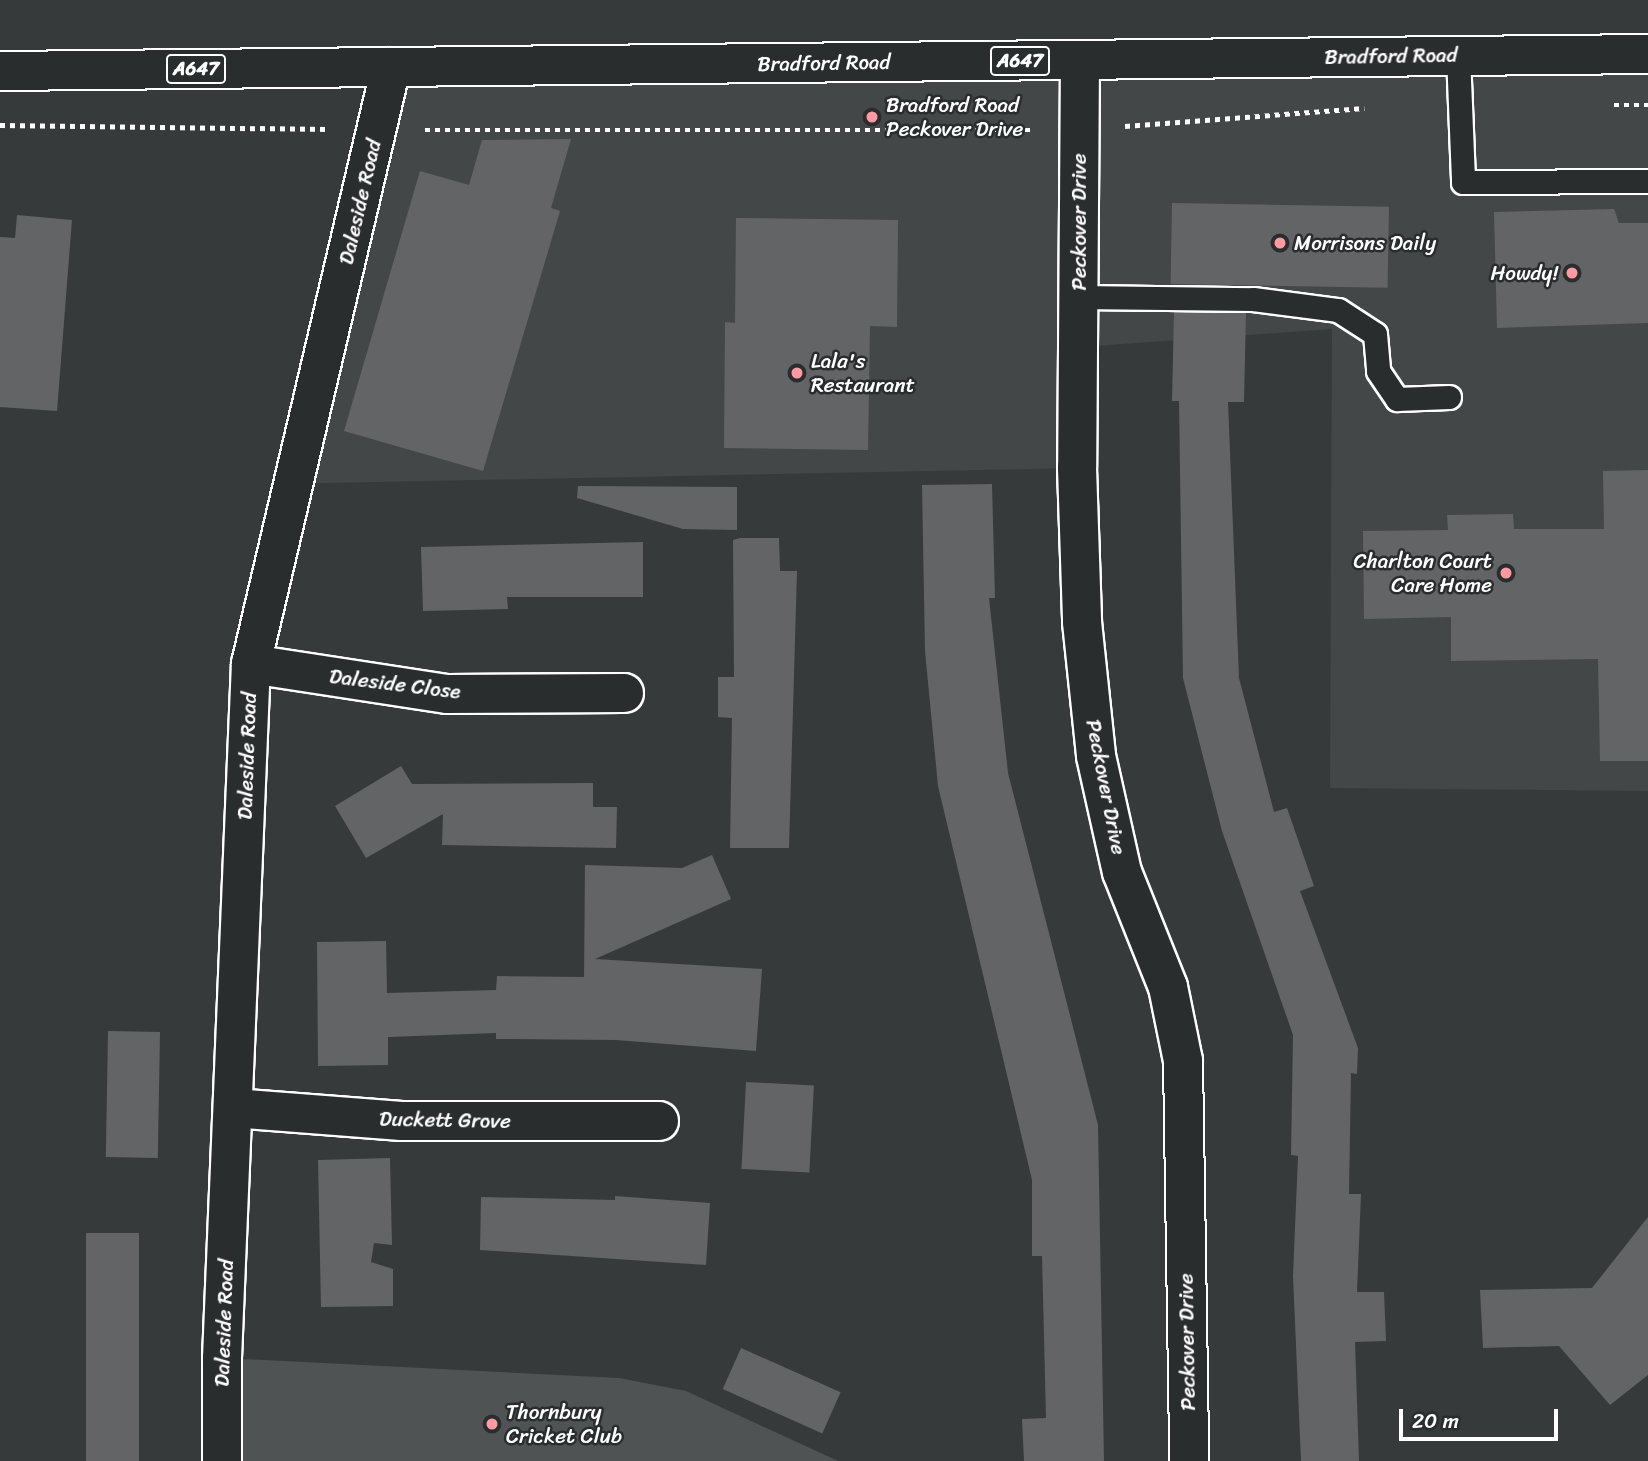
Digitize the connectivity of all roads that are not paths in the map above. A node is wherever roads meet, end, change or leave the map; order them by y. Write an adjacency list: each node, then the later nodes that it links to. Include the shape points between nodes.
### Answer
1 (1648, 54): 2 (main road, Bradford Road / A647)
2 (1458, 55): 3 (main road, Bradford Road / A647); 6 (lane, via 1462,182)
3 (1080, 61): 4 (main road, Bradford Road / A647); 7 (main road, Peckover Drive)
4 (391, 67): 5 (main road, Bradford Road / A647); 9 (main road, Daleside Road)
5 (0, 71)
6 (1648, 181)
7 (1079, 297): 8 (lane, via 1253,299 1338,310 1375,334 1378,371 1397,398); 14 (main road, Peckover Drive, via 1082,622 1096,756 1122,872 1168,987 1182,1061)
8 (1449, 397)
9 (251, 664): 10 (main road, Daleside Close, via 447,694); 11 (main road, Daleside Road)
10 (624, 693)
11 (233, 1108): 12 (main road, Duckett Grove, via 402,1121); 13 (main road, Daleside Road)
12 (659, 1121)
13 (222, 1461)
14 (1189, 1461)

